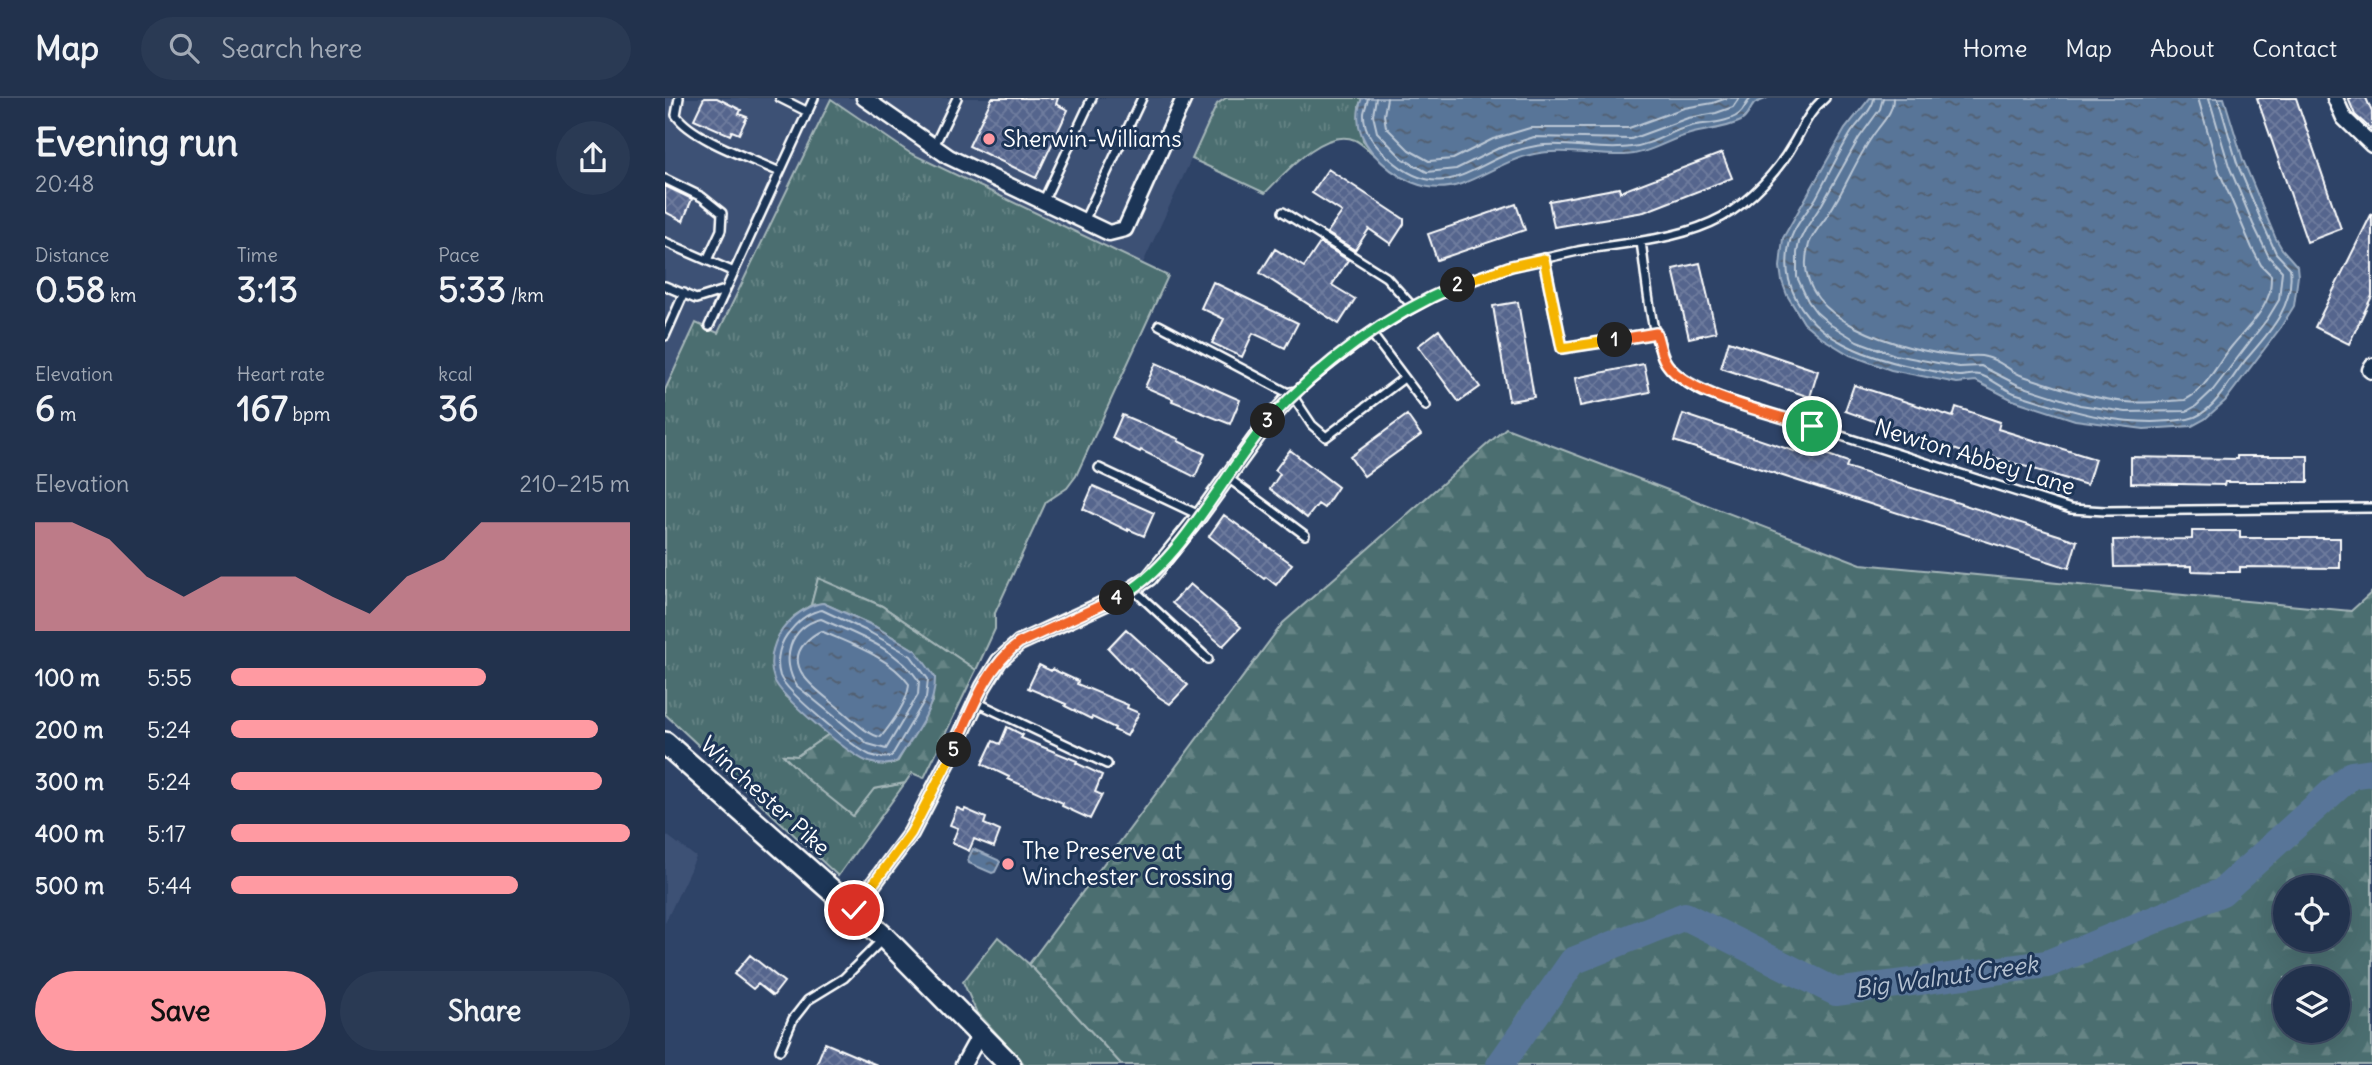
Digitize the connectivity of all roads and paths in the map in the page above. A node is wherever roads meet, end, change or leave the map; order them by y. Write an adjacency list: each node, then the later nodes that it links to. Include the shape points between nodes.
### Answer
1 (679, 98): 14 (lane, via 676,115 683,125)
2 (779, 98): 11 (lane)
3 (814, 98): 11 (lane)
4 (865, 98): 13 (street)
5 (957, 98): 13 (lane)
6 (1092, 98): 16 (lane)
7 (1142, 98): 18 (lane)
8 (1184, 98): 18 (street, via 1125,229 1109,233)
9 (1825, 98): 20 (lane, via 1807,118 1778,167 1753,194 1722,217)
10 (2335, 98): 12 (street, via 2344,118)
11 (808, 112): 14 (lane)
12 (2372, 145)
13 (934, 146): 16 (street)
14 (780, 172): 23 (lane)
15 (665, 179): 22 (lane, via 722,213 721,230)
16 (1043, 202): 18 (street)
17 (1283, 212): 27 (lane, via 1386,277)
18 (1084, 221)
19 (665, 242): 22 (lane)
20 (1641, 242): 21 (lane); 31 (lane, Newton Abbey Lane)
21 (1544, 259): 27 (lane, via 1473,278); 31 (lane, via 1562,348)
22 (707, 260): 23 (lane)
23 (734, 272): 25 (lane)
24 (665, 286): 26 (lane)
25 (725, 290): 26 (lane, via 696,299); 29 (lane)
26 (684, 293): 32 (lane)
27 (1413, 307): 30 (lane)
28 (1159, 325): 34 (lane)
29 (709, 326)
30 (1371, 333): 33 (lane); 34 (lane)
31 (1656, 333): 38 (lane, Newton Abbey Lane, via 1664,360 1682,380 1703,392 2071,509)
32 (665, 336)
33 (1404, 377): 34 (lane, via 1326,437); 35 (lane)
34 (1292, 395): 37 (street)
35 (1426, 406)
36 (1099, 468): 39 (lane)
37 (1227, 477): 39 (street); 40 (lane)
38 (2372, 508)
39 (1200, 515): 41 (street, via 1149,578)
40 (1305, 535)
41 (1133, 589): 42 (lane); 43 (street, via 1019,643 999,662)
42 (1208, 659)
43 (976, 702): 45 (lane); 46 (street, via 911,833)
44 (665, 743): 46 (main road, Winchester Pike)
45 (1107, 764)
46 (854, 910): 47 (main road, Winchester Pike)
47 (884, 937): 48 (main road, Winchester Pike); 49 (lane, via 844,978 808,1000 793,1019)
48 (980, 1034): 50 (street); 51 (main road, Winchester Pike)
49 (780, 1050)
50 (963, 1065)
51 (1010, 1065)

